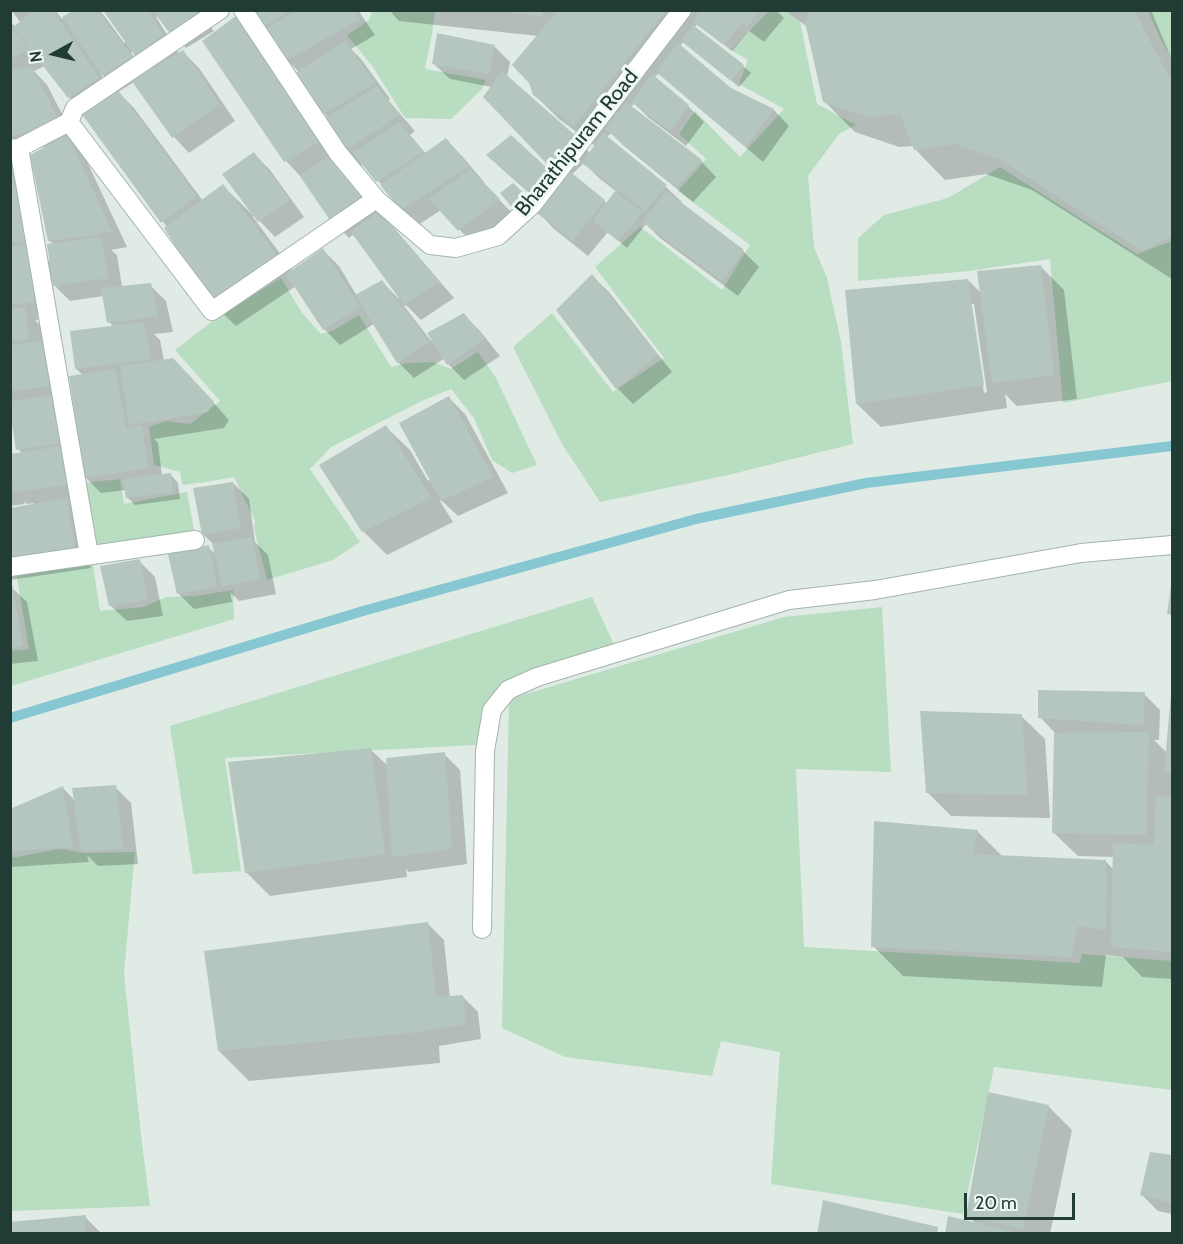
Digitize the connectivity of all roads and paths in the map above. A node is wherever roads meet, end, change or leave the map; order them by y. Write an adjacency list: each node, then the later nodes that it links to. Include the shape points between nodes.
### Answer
1 (220, 10): 4 (street, via 75,108)
2 (243, 10): 6 (street, Bharathipuram Road, via 338,153)
3 (682, 10): 6 (street, Bharathipuram Road, via 533,204 498,236 456,248 430,245)
4 (69, 122): 5 (street); 6 (street, via 212,311)
5 (15, 148): 9 (street)
6 (376, 199)
7 (195, 540): 9 (street)
8 (1173, 545): 11 (street, via 1081,553 875,590 789,600 537,677 508,690 492,710 485,751)
9 (89, 555): 10 (street)
10 (10, 567)
11 (482, 929)

